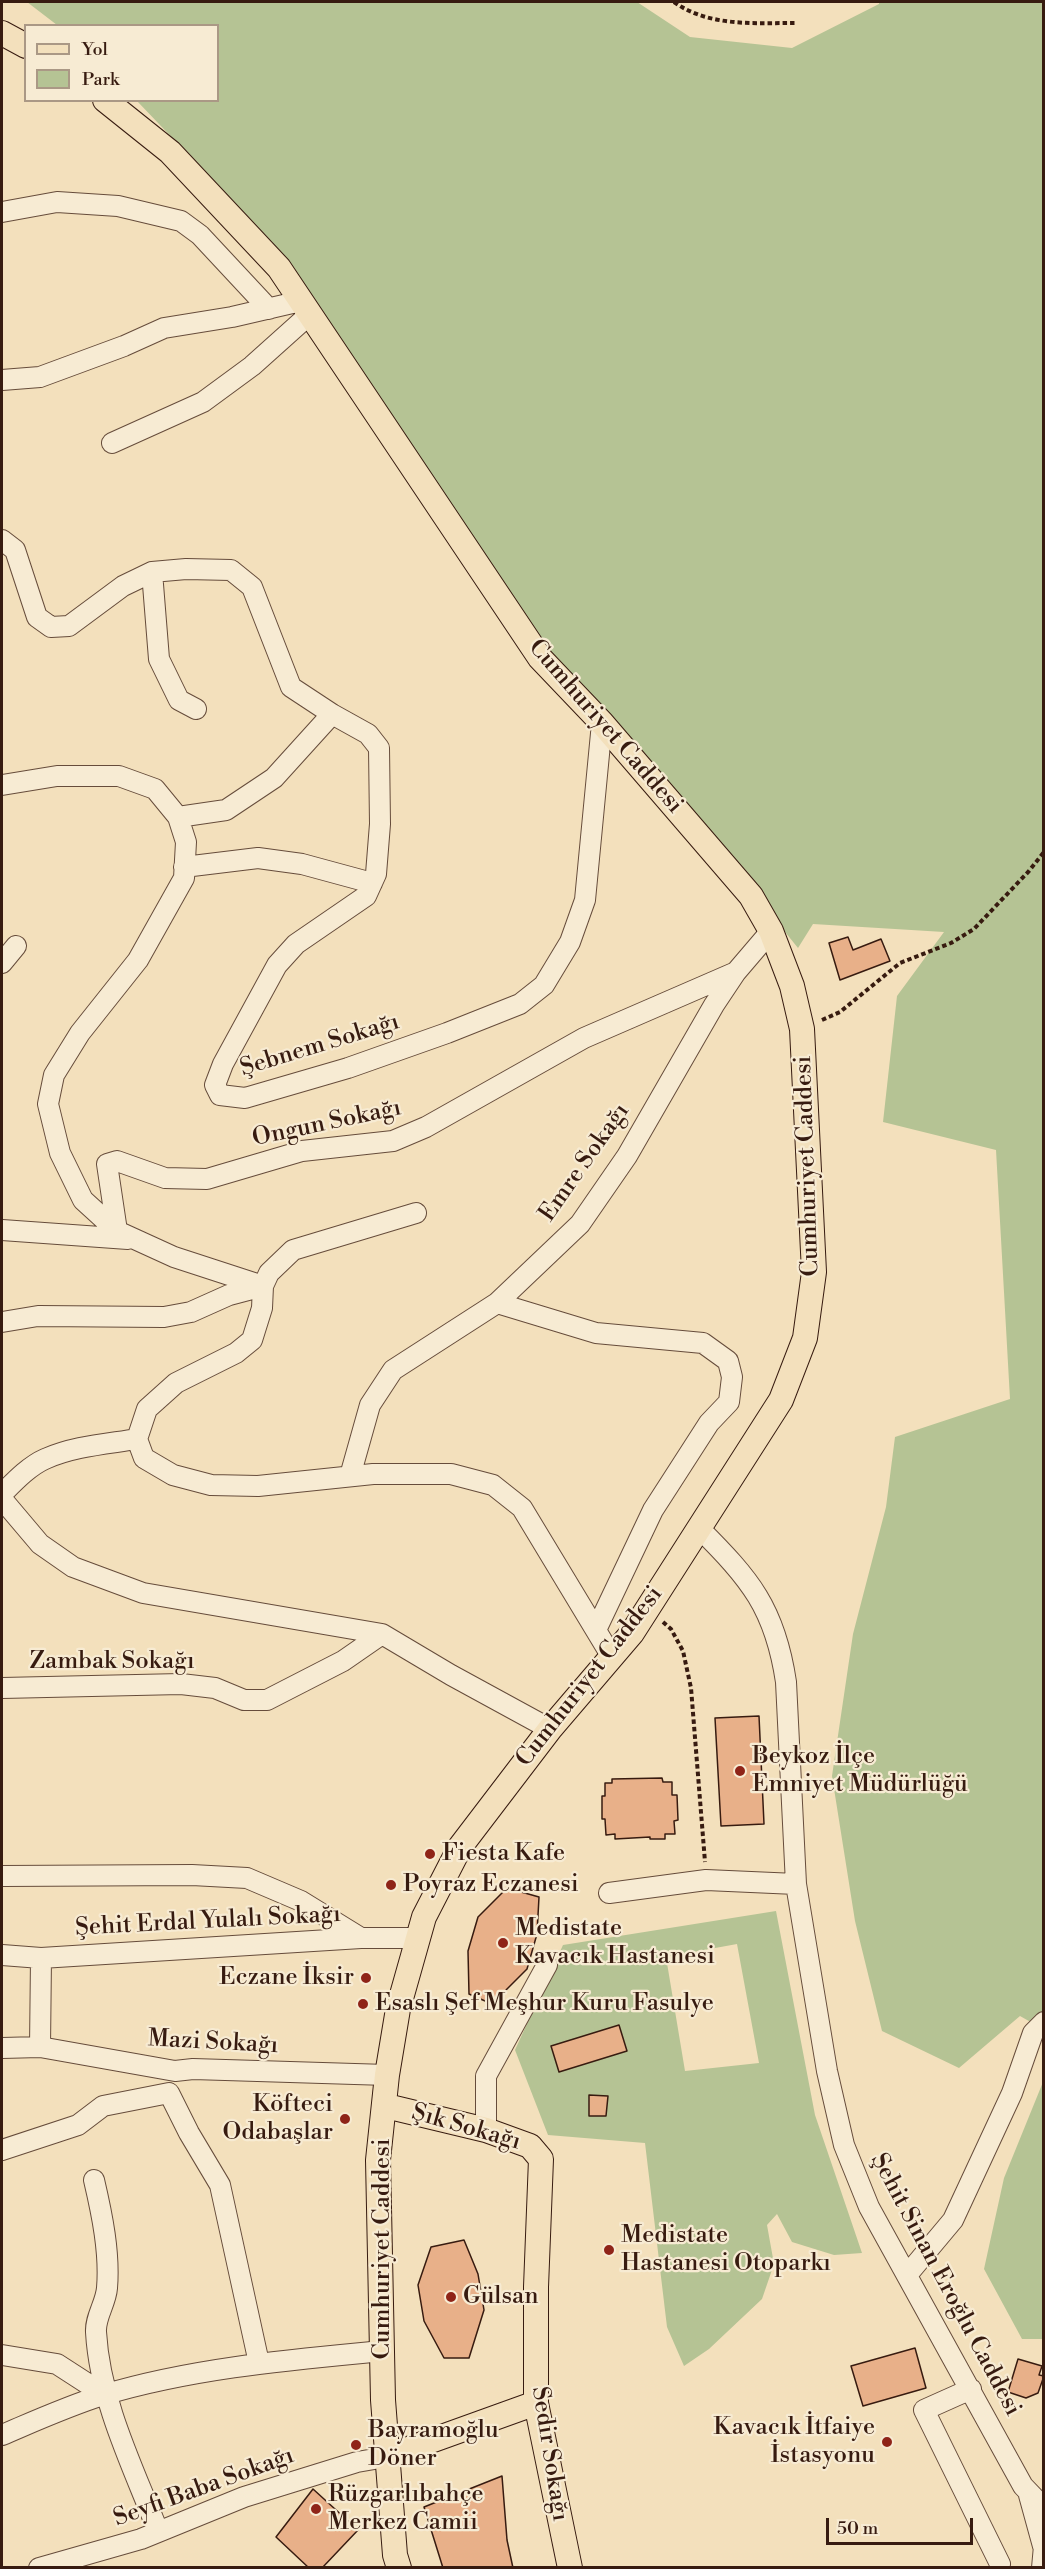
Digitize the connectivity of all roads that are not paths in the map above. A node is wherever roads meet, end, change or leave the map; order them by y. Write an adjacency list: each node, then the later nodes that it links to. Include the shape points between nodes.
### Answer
1 (2, 33): 2 (main road)
2 (24, 45)
3 (108, 102): 5 (main road, Cumhuriyet Caddesi, via 171,152 279,268)
4 (2, 212): 6 (street, via 57,202 118,206 181,221 200,235)
5 (306, 308): 6 (street); 8 (street, via 252,366 202,402); 13 (main road, Cumhuriyet Caddesi, via 540,658)
6 (268, 309): 7 (street, via 164,328 40,377)
7 (2, 380)
8 (112, 443)
9 (2, 540): 10 (street, Şebnem Sokağı, via 15,550 37,617 51,627 69,626 123,586)
10 (152, 572): 11 (street, via 159,658 179,700); 12 (street, Şebnem Sokağı, via 231,570 252,587 291,687)
11 (196, 710)
12 (332, 714): 15 (street, via 274,777 226,810); 17 (street, Şebnem Sokağı, via 368,734 379,748 380,824)
13 (602, 723): 17 (street, Şebnem Sokağı, via 585,900 570,942 544,985 520,1004 348,1068 245,1098 220,1095 216,1085 223,1064 277,965 296,944 366,896); 18 (main road, Cumhuriyet Caddesi, via 751,896)
14 (2, 785): 15 (street, via 57,776 119,776 155,789)
15 (178, 818): 16 (street, via 186,842)
16 (184, 867): 17 (street, via 258,858 302,864); 24 (street, via 184,878 138,960 80,1033 54,1075 48,1104 60,1153 83,1200)
17 (372, 883)
18 (771, 931): 21 (street, Emre Sokağı); 31 (main road, Cumhuriyet Caddesi, via 792,986 802,1029 814,1272 805,1338 781,1400)
19 (16, 946): 20 (street)
20 (2, 963)
21 (736, 972): 24 (street, Ongun Sokağı, via 584,1038 426,1127 393,1141 302,1151 207,1179 165,1178 117,1161 107,1164); 26 (street, Emre Sokağı, via 627,1156 580,1224)
22 (416, 1213): 25 (street, via 293,1250 269,1273)
23 (2, 1230): 24 (street)
24 (125, 1235): 25 (street, via 174,1257)
25 (263, 1286): 27 (street, via 191,1312 164,1317 38,1316); 28 (street, via 262,1308 252,1340 236,1353 176,1383 147,1409)
26 (497, 1303): 29 (street, Emre Sokağı, via 393,1370 370,1405); 32 (street, via 596,1333 702,1343 728,1361 732,1377 729,1402 709,1424 653,1510)
27 (2, 1322)
28 (137, 1439): 29 (street, via 144,1458 173,1475 211,1485 258,1486); 30 (street, via 74,1449 44,1460 18,1478)
29 (350, 1476): 32 (street, via 451,1474 493,1485 522,1508)
30 (2, 1497): 33 (street, via 40,1544 73,1567 143,1593)
31 (699, 1528): 34 (main road, Cumhuriyet Caddesi); 38 (street, Şehit Sinan Eroğlu Caddesi, via 748,1580 767,1611 782,1655)
32 (596, 1630): 34 (street)
33 (382, 1634): 35 (street, Zambak Sokağı, via 342,1662 267,1700 244,1700 214,1688 181,1684); 36 (street)
34 (612, 1657): 36 (main road, Cumhuriyet Caddesi)
35 (2, 1688)
36 (550, 1729): 41 (main road, Cumhuriyet Caddesi, via 460,1847 424,1917)
37 (2, 1876): 40 (street, via 247,1878 301,1901)
38 (796, 1884): 39 (street, via 706,1880); 56 (street, Şehit Sinan Eroğlu Caddesi, via 841,2134 869,2207)
39 (609, 1893)
40 (361, 1938): 41 (street, Şehit Erdal Yulalı Sokağı); 43 (street, Şehit Erdal Yulalı Sokağı)
41 (418, 1938): 49 (main road, Cumhuriyet Caddesi, via 398,2009)
42 (2, 1955): 43 (street, Şehit Erdal Yulalı Sokağı)
43 (41, 1958): 47 (street)
44 (547, 1965): 52 (street, via 486,2076)
45 (1044, 2022): 56 (street, via 1033,2033 1012,2093 953,2220)
46 (2, 2048): 47 (street, Mazi Sokağı)
47 (40, 2048): 48 (street, Mazi Sokağı)
48 (175, 2071): 49 (street, Mazi Sokağı); 50 (street)
49 (387, 2074): 51 (main road, Cumhuriyet Caddesi)
50 (170, 2093): 53 (street, via 104,2106 78,2125); 59 (street, via 220,2185)
51 (386, 2106): 52 (main road, Şık Sokağı); 57 (main road, Cumhuriyet Caddesi, via 378,2160)
52 (486, 2130): 54 (main road, Şık Sokağı, via 530,2146)
53 (2, 2150)
54 (540, 2159): 62 (main road, Sedir Sokağı)
55 (94, 2180): 61 (street, via 107,2260 107,2291 95,2330)
56 (907, 2276): 60 (street, Şehit Sinan Eroğlu Caddesi)
57 (382, 2351): 59 (street); 64 (main road, Cumhuriyet Caddesi)
58 (2, 2355): 61 (street, via 57,2364)
59 (260, 2363): 61 (street, via 183,2375)
60 (970, 2389): 65 (street, Şehit Sinan Eroğlu Caddesi); 69 (street, via 924,2410)
61 (105, 2394): 63 (street); 66 (street)
62 (536, 2403): 64 (main road); 71 (main road, Sedir Sokağı)
63 (2, 2435)
64 (386, 2457): 66 (street, Seyfi Baba Sokağı, via 357,2462 244,2497); 68 (main road, Cumhuriyet Caddesi)
65 (1036, 2501): 67 (street, Şehit Sinan Eroğlu Caddesi)
66 (158, 2531): 70 (street, Seyfi Baba Sokağı)
67 (1043, 2546): 72 (street, Şehit Sinan Eroğlu Caddesi)
68 (394, 2563)
69 (1000, 2564)
70 (44, 2567)
71 (570, 2568)
72 (1042, 2568)

